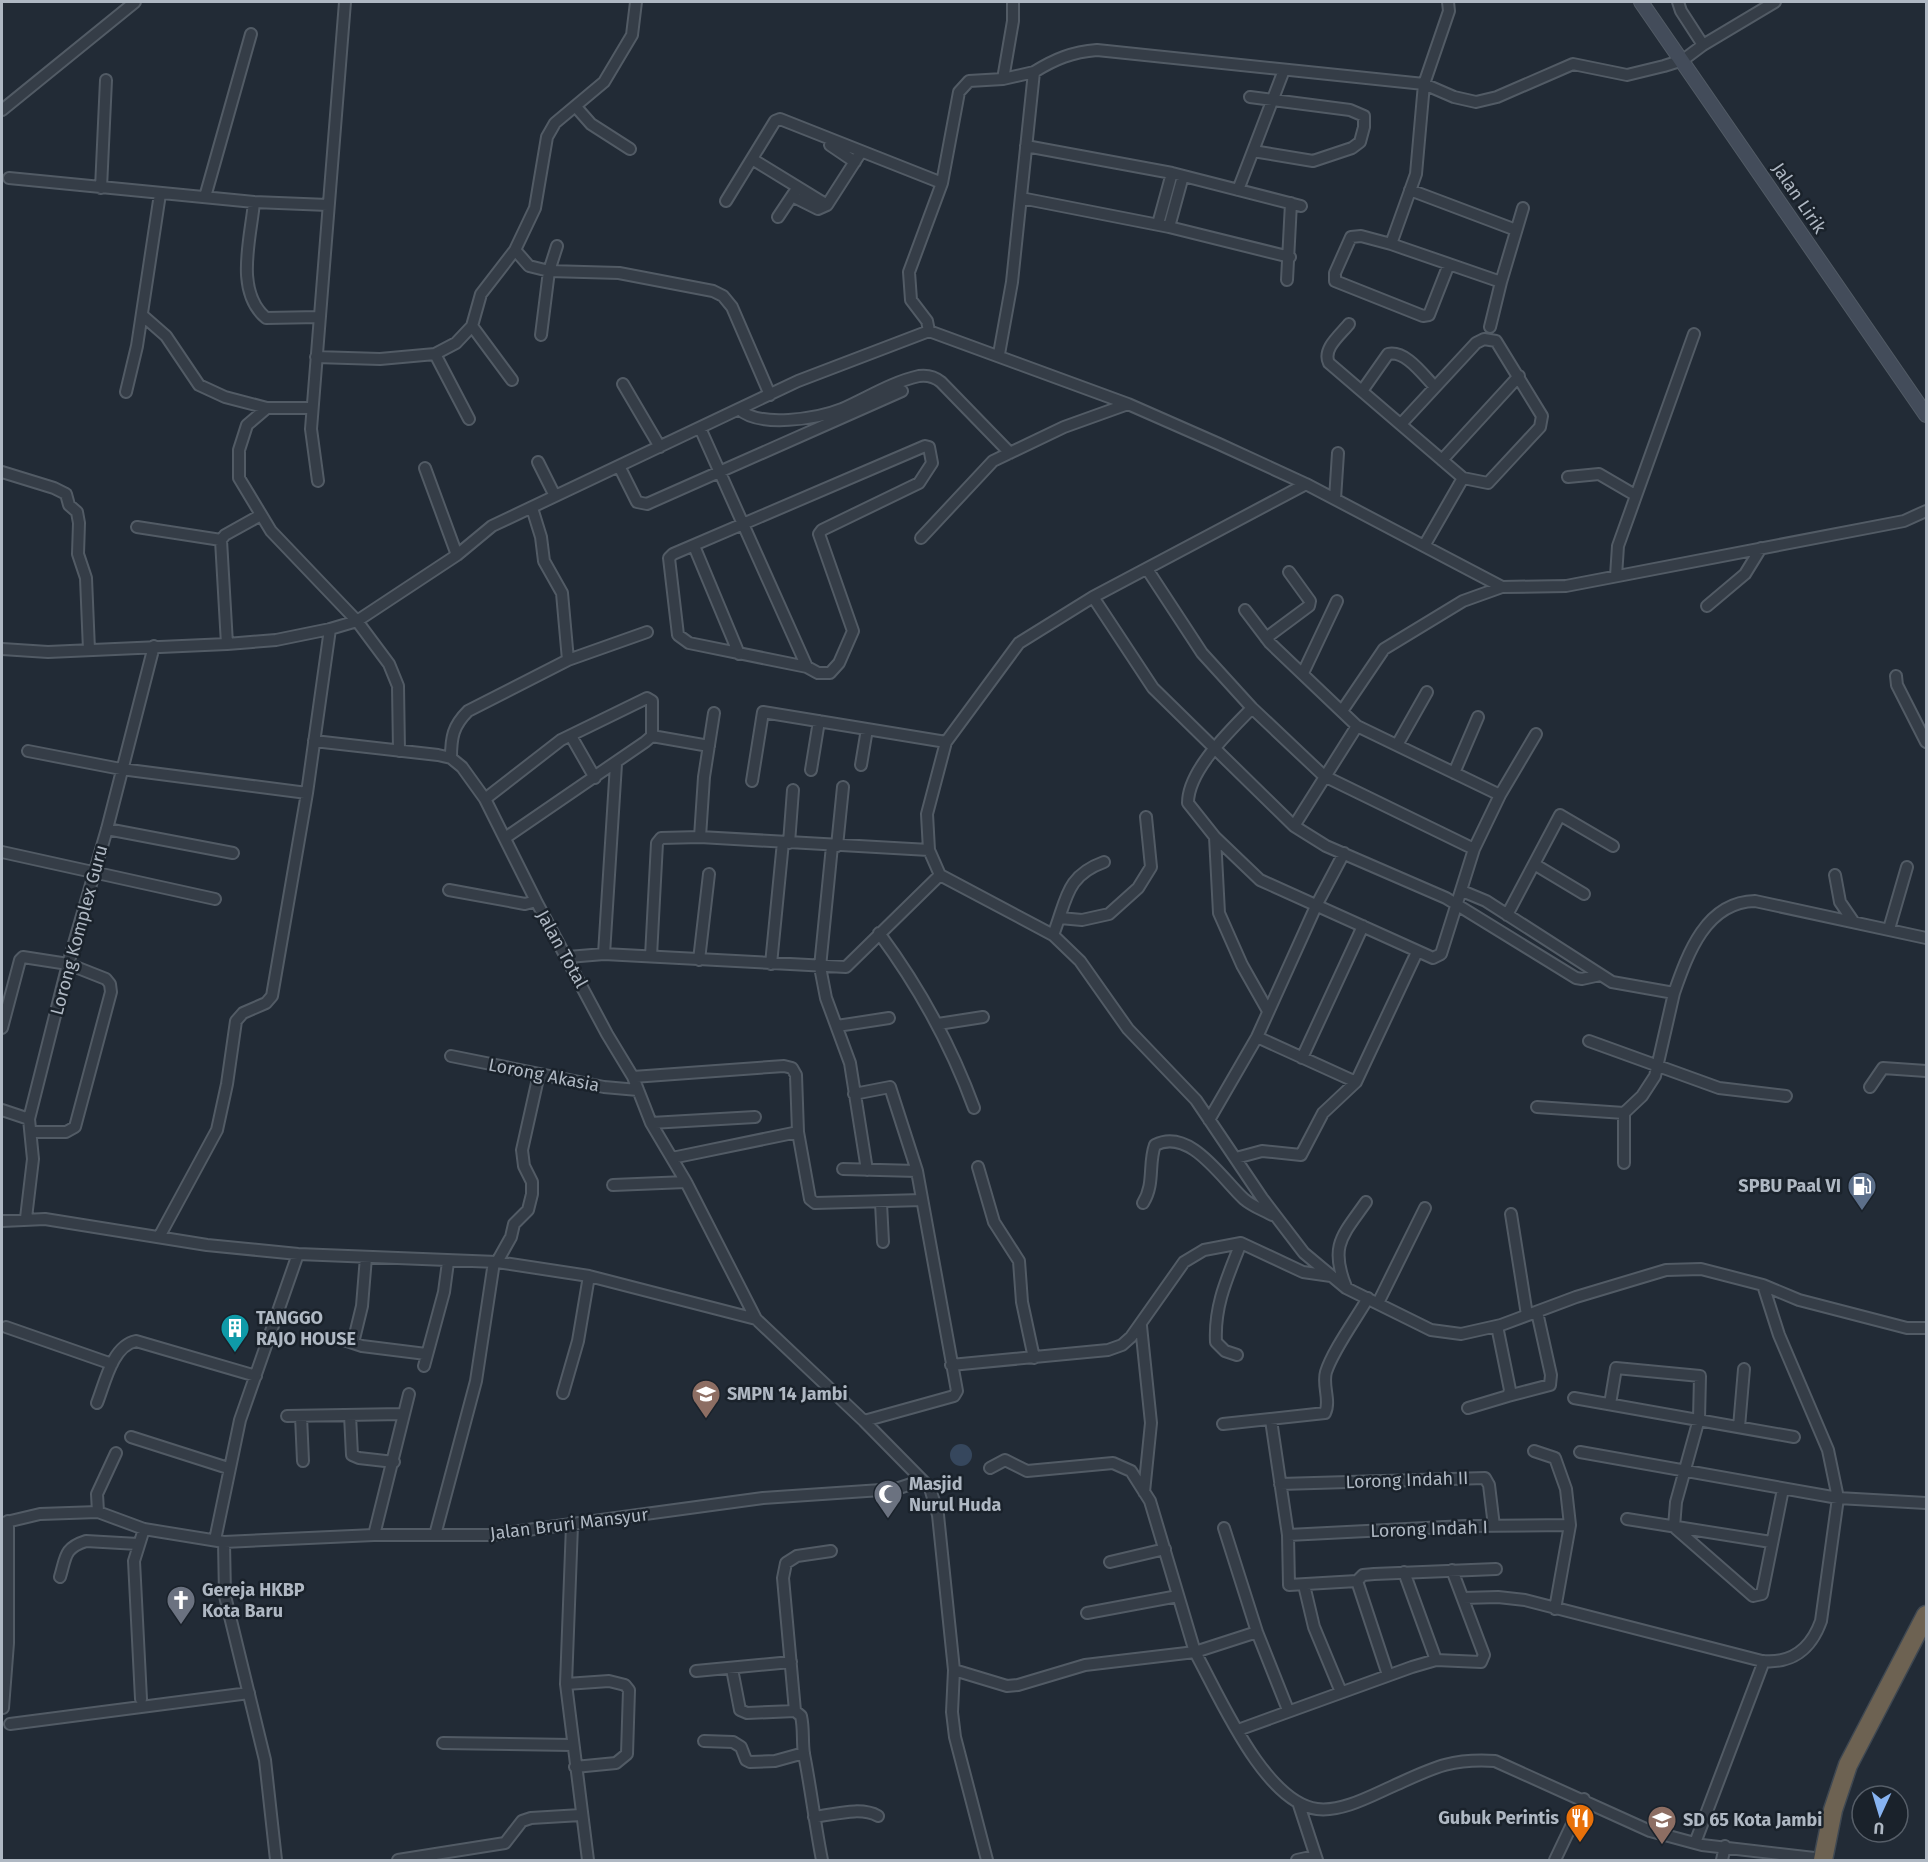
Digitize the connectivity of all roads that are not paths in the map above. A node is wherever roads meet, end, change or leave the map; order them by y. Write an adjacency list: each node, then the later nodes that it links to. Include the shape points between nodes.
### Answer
1 (135, 2): 20 (street)
2 (345, 2): 38 (street)
3 (636, 2): 19 (street, via 632,35 604,82)
4 (1013, 2): 14 (street)
5 (1448, 2): 16 (street, via 1449,11)
6 (1641, 2): 11 (main road, Jalan Lirik)
7 (1678, 2): 10 (street)
8 (1774, 2): 10 (street)
9 (252, 34): 34 (street)
10 (1703, 45): 11 (street)
11 (1683, 60): 16 (street, via 1627,75 1573,64 1497,97 1476,102 1454,98); 74 (main road, Jalan Lirik)
12 (1284, 70): 13 (street, via 1096,50 1076,51); 16 (street); 18 (street)
13 (1034, 72): 14 (street); 21 (street)
14 (1003, 79): 28 (street, via 969,81 959,92)
15 (106, 80): 29 (street)
16 (1424, 84): 31 (street, via 1418,166)
17 (1250, 97): 18 (street)
18 (1271, 100): 23 (street); 23 (street, via 1350,110 1364,116 1360,142 1313,161)
19 (576, 107): 22 (street, via 591,124); 45 (street, via 555,123 547,137 535,208)
20 (2, 110)
21 (1026, 146): 26 (street); 35 (street)
22 (630, 149)
23 (1253, 151): 30 (street)
24 (858, 157): 25 (street, via 780,119); 28 (street); 32 (street, via 827,205 818,209)
25 (752, 159): 32 (street); 36 (street)
26 (1178, 174): 30 (street); 41 (street)
27 (9, 178): 29 (street)
28 (942, 183): 56 (street, via 909,272 911,300)
29 (101, 188): 33 (street)
30 (1238, 190): 46 (street, via 1296,205)
31 (1410, 190): 42 (street); 43 (street)
32 (795, 192): 40 (street)
33 (160, 194): 34 (street); 51 (street)
34 (205, 197): 37 (street)
35 (1021, 198): 41 (street); 60 (street)
36 (726, 201)
37 (254, 202): 38 (street); 52 (street, via 247,284 253,302 266,318)
38 (328, 204): 52 (street)
39 (1522, 208): 42 (street)
40 (777, 217)
41 (1164, 225): 46 (street)
42 (1516, 230): 50 (street)
43 (1390, 244): 47 (street); 47 (street, via 1351,237 1335,281 1423,316 1429,315)
44 (557, 246): 48 (street)
45 (515, 250): 48 (street, via 529,266); 54 (street, via 481,294)
46 (1290, 257): 49 (street)
47 (1449, 264): 50 (street)
48 (549, 271): 58 (street); 69 (street, via 619,273 723,296 732,307)
49 (1287, 280)
50 (1501, 282): 55 (street)
51 (141, 315): 68 (street); 71 (street, via 166,336 199,385 225,397)
52 (319, 317): 61 (street)
53 (1349, 324): 67 (street, via 1328,350 1327,358)
54 (472, 327): 59 (street, via 456,343); 63 (street)
55 (1490, 327)
56 (929, 330): 60 (street); 69 (street)
57 (1694, 334): 91 (street)
58 (541, 335)
59 (435, 354): 61 (street, via 380,359); 75 (street)
60 (999, 354): 70 (street)
61 (316, 357): 72 (street)
62 (1519, 376): 65 (street, via 1496,341 1484,339); 81 (street); 88 (street, via 1542,416 1540,427 1488,483)
63 (512, 380)
64 (623, 384): 78 (street)
65 (1435, 387): 67 (street, via 1396,352 1388,354); 76 (street)
66 (902, 391): 85 (street)
67 (1362, 391): 76 (street)
68 (126, 392)
69 (770, 395): 73 (street)
70 (1128, 404): 79 (street, via 1064,427); 90 (street)
71 (267, 408): 72 (street); 96 (street, via 248,425 239,450 239,478)
72 (312, 408): 89 (street)
73 (739, 409): 77 (street); 79 (street, via 746,416 766,421 826,413 903,381 929,376 941,382)
74 (1926, 415)
75 (469, 419)
76 (1401, 424): 81 (street)
77 (700, 428): 78 (street); 85 (street)
78 (660, 447): 83 (street)
79 (1010, 453): 99 (street, via 993,460)
80 (1338, 453): 93 (street)
81 (1442, 460): 88 (street)
82 (538, 462): 92 (street)
83 (619, 466): 85 (street, via 642,505); 92 (street)
84 (425, 468): 104 (street)
85 (720, 471): 97 (street)
86 (2, 472): 120 (street, via 66,494 69,506 77,512 78,554 86,578)
87 (1568, 477): 91 (street, via 1599,474)
88 (1463, 478): 102 (street)
89 (318, 481)
90 (1306, 484): 93 (street); 105 (street)
91 (1635, 495): 107 (street, via 1618,546)
92 (555, 496): 94 (street)
93 (1335, 499): 102 (street)
94 (532, 508): 104 (street, via 492,526); 122 (street, via 544,561 562,593)
95 (1926, 511): 103 (street, via 1904,521)
96 (261, 515): 100 (street); 113 (street, via 271,531)
97 (743, 524): 101 (street); 123 (street); 123 (street, via 929,447 932,463 920,483 819,534 853,631 839,663 830,673 818,673)
98 (137, 527): 100 (street)
99 (921, 538)
100 (221, 540): 117 (street)
101 (694, 546): 121 (street); 121 (street, via 669,558 678,635 689,643)
102 (1424, 546): 108 (street)
103 (1761, 548): 107 (street); 111 (street, via 1745,574)
104 (457, 555): 113 (street)
105 (1147, 569): 109 (street); 127 (street, via 1202,653)
106 (1289, 572): 116 (street, via 1310,606)
107 (1616, 576): 108 (street, via 1553,587)
108 (1502, 586): 128 (street, via 1463,601 1384,649)
109 (1093, 597): 138 (street, via 1019,643); 142 (street, via 1153,688)
110 (1337, 601): 124 (street)
111 (1707, 606)
112 (1245, 610): 116 (street)
113 (357, 621): 114 (street); 144 (street, via 388,664 398,686)
114 (330, 629): 117 (street, via 276,640); 137 (street)
115 (647, 632): 122 (street)
116 (1266, 638): 124 (street)
117 (227, 644): 118 (street)
118 (154, 646): 120 (street); 148 (street, Lorong Komplex Guru)
119 (2, 649): 120 (street)
120 (89, 650)
121 (739, 654): 123 (street)
122 (568, 660): 145 (street, via 468,711 455,723)
123 (807, 667)
124 (1303, 673): 128 (street)
125 (1896, 675): 139 (street, via 1897,685)
126 (1427, 692): 140 (street)
127 (1252, 708): 142 (street); 151 (street)
128 (1342, 711): 132 (street)
129 (714, 713): 141 (street)
130 (1478, 717): 150 (street)
131 (819, 721): 133 (street); 149 (street); 153 (street, via 763,712)
132 (1357, 726): 140 (street); 151 (street)
133 (867, 729): 138 (street); 147 (street)
134 (1536, 734): 157 (street)
135 (571, 736): 136 (street, via 648,698 652,701); 152 (street); 158 (street)
136 (652, 736): 141 (street); 146 (street)
137 (314, 741): 144 (street); 156 (street)
138 (946, 742): 169 (street, via 927,814)
139 (1926, 742)
140 (1397, 745): 150 (street)
141 (709, 746): 162 (street)
142 (1215, 749): 160 (street); 163 (street, via 1190,786 1188,803)
143 (28, 751): 148 (street)
144 (399, 752): 145 (street)
145 (451, 758): 158 (street, Jalan Total)
146 (616, 764): 152 (street); 196 (street)
147 (861, 765)
148 (121, 769): 156 (street); 161 (street, Lorong Komplex Guru)
149 (811, 770)
150 (1454, 773): 157 (street)
151 (1324, 776): 160 (street); 168 (street)
152 (594, 778): 164 (street)
153 (752, 781)
154 (843, 787): 166 (street)
155 (793, 790): 165 (street)
156 (307, 793): 252 (street, via 272,996 266,1003 243,1012 236,1021 217,1130)
157 (1500, 795): 168 (street)
158 (485, 799): 164 (street, Jalan Total)
159 (1146, 817): 188 (street, via 1152,867 1138,888 1109,914 1082,920)
160 (1294, 826): 172 (street)
161 (107, 829): 171 (street); 176 (street, Lorong Komplex Guru)
162 (700, 837): 165 (street); 197 (street, via 670,836 657,843)
163 (1215, 837): 185 (street, via 1260,880); 205 (street, via 1219,913)
164 (505, 838): 184 (street, Jalan Total)
165 (786, 843): 166 (street); 201 (street)
166 (834, 846): 169 (street); 202 (street)
167 (1613, 846): 174 (street, via 1560,815)
168 (1474, 849): 181 (street)
169 (929, 850): 178 (street)
170 (2, 852): 176 (street)
171 (233, 853)
172 (1344, 853): 185 (street); 186 (street)
173 (1104, 862): 188 (street, via 1085,869 1074,879)
174 (1534, 864): 182 (street); 187 (street)
175 (1907, 867): 191 (street)
176 (94, 871): 183 (street); 200 (street, Lorong Komplex Guru)
177 (710, 874): 199 (street)
178 (940, 875): 192 (street); 193 (street)
179 (1835, 875): 189 (street, via 1840,902)
180 (448, 890): 184 (street, via 525,904)
181 (1462, 891): 186 (street); 187 (street)
182 (1584, 894)
183 (215, 899)
184 (536, 901): 198 (street, Jalan Total)
185 (1317, 904): 190 (street); 205 (street)
186 (1457, 905): 195 (street, via 1441,954 1433,958); 203 (street, via 1576,978)
187 (1507, 915): 203 (street)
188 (1060, 918): 193 (street)
189 (1853, 921): 191 (street); 204 (street, via 1740,901 1717,914 1690,949)
190 (1363, 926): 195 (street); 214 (street)
191 (1889, 930): 194 (street)
192 (879, 933): 202 (street, via 846,967); 208 (street)
193 (1053, 935): 230 (street, via 1080,960 1128,1029 1196,1100)
194 (1926, 938)
195 (1417, 952): 219 (street)
196 (604, 954): 197 (street); 198 (street)
197 (651, 956): 199 (street)
198 (568, 957): 218 (street, Jalan Total)
199 (699, 960): 201 (street)
200 (68, 964): 210 (street, via 27,955 20,960); 229 (street, Lorong Komplex Guru); 232 (street, via 106,979 111,992 75,1127 66,1132)
201 (771, 964): 202 (street)
202 (820, 967): 209 (street)
203 (1600, 975): 204 (street, via 1612,982)
204 (1674, 993): 215 (street)
205 (1268, 1011): 211 (street)
206 (983, 1017): 208 (street)
207 (889, 1018): 209 (street)
208 (938, 1024): 225 (street)
209 (837, 1026): 222 (street, via 850,1063)
210 (2, 1028)
211 (1257, 1036): 214 (street); 230 (street)
212 (1589, 1041): 215 (street)
213 (451, 1056): 217 (street, Lorong Akasia)
214 (1302, 1058): 219 (street)
215 (1657, 1066): 223 (street, via 1719,1088); 227 (street, via 1642,1096)
216 (1926, 1071): 220 (street, via 1883,1068)
217 (539, 1074): 221 (street, Lorong Akasia); 258 (street, via 522,1150 532,1194 528,1210 514,1224 511,1237)
218 (633, 1077): 221 (street, Jalan Total); 233 (street, via 792,1068 796,1075)
219 (1356, 1082): 235 (street, via 1323,1113 1302,1155 1262,1151)
220 (1870, 1087)
221 (638, 1090): 231 (street, Jalan Total)
222 (855, 1094): 239 (street); 240 (street, via 890,1087)
223 (1786, 1096)
224 (1537, 1107): 227 (street)
225 (974, 1108)
226 (2, 1110): 229 (street)
227 (1624, 1113): 236 (street)
228 (755, 1117): 231 (street)
229 (29, 1119): 232 (street, Lorong Komplex Guru)
230 (1209, 1120): 235 (street)
231 (651, 1123): 234 (street, Jalan Total)
232 (32, 1132): 249 (street, Lorong Komplex Guru)
233 (798, 1132): 234 (street); 245 (street, via 810,1199 815,1203)
234 (672, 1158): 241 (street, Jalan Total)
235 (1236, 1158): 250 (street)
236 (1624, 1162)
237 (978, 1167): 274 (street, via 994,1222 1018,1261)
238 (843, 1168): 239 (street)
239 (867, 1170): 240 (street)
240 (917, 1171): 243 (street)
241 (686, 1182): 242 (street); 265 (street, Jalan Total)
242 (613, 1185)
243 (922, 1200): 245 (street); 276 (street)
244 (1366, 1202): 262 (street, via 1339,1241 1336,1254)
245 (881, 1203): 253 (street)
246 (1143, 1203): 250 (street, via 1149,1192 1155,1144 1177,1141 1198,1152 1246,1201)
247 (1425, 1208): 263 (street)
248 (1511, 1214): 264 (street)
249 (26, 1218): 251 (street); 252 (street)
250 (1277, 1218): 260 (street, via 1304,1253)
251 (2, 1221)
252 (159, 1237): 255 (street)
253 (883, 1242)
254 (1241, 1243): 260 (street, via 1303,1272); 266 (street, via 1204,1250 1185,1262); 273 (street, via 1217,1306 1215,1326 1216,1342)
255 (298, 1254): 256 (street); 279 (street)
256 (366, 1257): 257 (street); 271 (street, via 362,1306)
257 (448, 1262): 258 (street); 272 (street, via 444,1292)
258 (495, 1262): 259 (street); 322 (street, via 476,1381)
259 (590, 1276): 265 (street); 280 (street)
260 (1333, 1277): 262 (street)
261 (1763, 1285): 264 (street, via 1701,1269 1666,1270); 269 (street, via 1799,1300 1907,1328); 310 (street, via 1779,1335 1828,1450)
262 (1346, 1288): 263 (street)
263 (1373, 1301): 267 (street, via 1431,1330 1461,1334); 292 (street, via 1326,1371 1325,1413)
264 (1532, 1314): 267 (street); 282 (street, via 1551,1375 1550,1385)
265 (756, 1319): 293 (street)
266 (1141, 1326): 274 (street, via 1122,1345 1108,1350); 309 (street, via 1151,1423)
267 (1497, 1326): 282 (street)
268 (6, 1327): 275 (street)
269 (1926, 1328)
270 (341, 1339): 271 (street)
271 (353, 1343): 272 (street)
272 (426, 1354): 277 (street)
273 (1237, 1355)
274 (1034, 1358): 276 (street)
275 (112, 1364): 279 (street, via 136,1341); 284 (street)
276 (951, 1365): 293 (street, via 957,1391 954,1396)
277 (424, 1366)
278 (1744, 1369): 295 (street)
279 (256, 1376): 303 (street)
280 (563, 1393)
281 (409, 1394): 287 (street)
282 (1508, 1396): 286 (street)
283 (1574, 1398): 285 (street)
284 (98, 1402)
285 (1610, 1404): 291 (street); 291 (street, via 1616,1368 1700,1376)
286 (1468, 1408)
287 (402, 1414): 288 (street); 302 (street)
288 (350, 1415): 290 (street); 302 (street, via 352,1455)
289 (287, 1416): 290 (street)
290 (301, 1416): 301 (street)
291 (1699, 1419): 295 (street); 305 (street)
292 (1271, 1420): 294 (street); 307 (street)
293 (864, 1421): 306 (street)
294 (1223, 1424)
295 (1739, 1427): 297 (street)
296 (131, 1437): 303 (street)
297 (1794, 1437)
298 (1534, 1451): 316 (street, via 1555,1458 1566,1489)
299 (1580, 1452): 305 (street)
300 (116, 1454): 312 (street, via 97,1494)
301 (303, 1461)
302 (394, 1462): 321 (street)
303 (228, 1468): 324 (street)
304 (990, 1468): 309 (street, via 1005,1460 1027,1471 1113,1463 1131,1471)
305 (1684, 1472): 308 (street); 318 (street)
306 (920, 1481): 315 (street, Jalan Bruri Mansyur, via 896,1489 763,1497); 347 (street, via 930,1488 938,1515)
307 (1280, 1484): 317 (street, Lorong Indah II, via 1485,1478); 323 (street)
308 (1783, 1489): 310 (street); 325 (street)
309 (1144, 1492): 327 (street)
310 (1838, 1498): 311 (street); 344 (street, via 1821,1621 1815,1637 1805,1649 1786,1660)
311 (1926, 1503)
312 (98, 1512): 314 (street, via 40,1514); 320 (street, Jalan Bruri Mansyur)
313 (1627, 1519): 318 (street)
314 (5, 1522): 354 (street, via 8,1643)
315 (572, 1525): 322 (street, Jalan Bruri Mansyur, via 491,1535); 350 (street)
316 (1570, 1525): 317 (street, Lorong Indah I); 338 (street)
317 (1494, 1526): 323 (street, Lorong Indah I)
318 (1674, 1527): 325 (street); 325 (street, via 1753,1596 1762,1594)
319 (1224, 1528): 341 (street)
320 (144, 1529): 324 (street, Jalan Bruri Mansyur); 326 (street)
321 (374, 1535): 322 (street, Jalan Bruri Mansyur); 324 (street, Jalan Bruri Mansyur)
322 (435, 1535)
323 (1288, 1535): 335 (street, via 1287,1584)
324 (220, 1541): 352 (street, via 225,1596)
325 (1772, 1542)
326 (138, 1544): 333 (street, via 78,1543 68,1551); 353 (street, via 134,1560)
327 (1165, 1549): 329 (street); 336 (street)
328 (831, 1551): 345 (street, via 797,1556 786,1563 783,1578)
329 (1110, 1562)
330 (1496, 1569): 331 (street)
331 (1452, 1570): 332 (street); 337 (street)
332 (1404, 1572): 334 (street, via 1363,1575); 343 (street)
333 (60, 1577)
334 (1357, 1581): 335 (street); 349 (street)
335 (1304, 1585): 351 (street, via 1314,1627)
336 (1178, 1596): 339 (street); 342 (street)
337 (1463, 1599): 338 (street, via 1513,1598); 343 (street, via 1484,1659)
338 (1555, 1609): 344 (street)
339 (1087, 1613)
340 (1926, 1615): 380 (highway, via 1848,1765 1833,1810)
341 (1257, 1632): 342 (street); 356 (street)
342 (1195, 1652): 347 (street, via 1085,1665 1007,1686); 358 (street)
343 (1436, 1660): 349 (street)
344 (1764, 1661): 369 (street)
345 (791, 1662): 346 (street); 355 (street)
346 (732, 1669): 348 (street); 355 (street, via 740,1710)
347 (954, 1670): 376 (street, via 955,1737)
348 (696, 1671)
349 (1388, 1675): 351 (street)
350 (566, 1684): 361 (street); 363 (street, via 609,1681 629,1690 627,1754 616,1763)
351 (1341, 1692): 356 (street)
352 (249, 1693): 357 (street); 372 (street, via 265,1760)
353 (141, 1699)
354 (3, 1708)
355 (795, 1710): 362 (street, via 803,1723)
356 (1288, 1710): 358 (street)
357 (10, 1724)
358 (1238, 1730): 365 (street, via 1260,1767 1278,1789)
359 (704, 1740): 362 (street, via 733,1742 741,1746 750,1762 775,1761)
360 (443, 1743): 361 (street)
361 (572, 1745): 363 (street)
362 (804, 1753): 368 (street)
363 (575, 1767): 366 (street)
364 (1584, 1800): 365 (street, via 1495,1761 1468,1759 1445,1763 1339,1807); 369 (street, via 1650,1831); 378 (street)
365 (1299, 1805): 371 (street)
366 (581, 1815): 373 (street, via 522,1821 505,1843); 374 (street)
367 (878, 1816): 368 (street, via 869,1812)
368 (814, 1817): 375 (street)
369 (1695, 1843): 370 (street)
370 (1725, 1846): 379 (street); 380 (street)
371 (1316, 1858): 377 (street)
372 (276, 1860)
373 (398, 1860)
374 (588, 1860)
375 (822, 1860)
376 (987, 1860)
377 (1297, 1860)
378 (1555, 1860)
379 (1722, 1860)
380 (1823, 1860)

